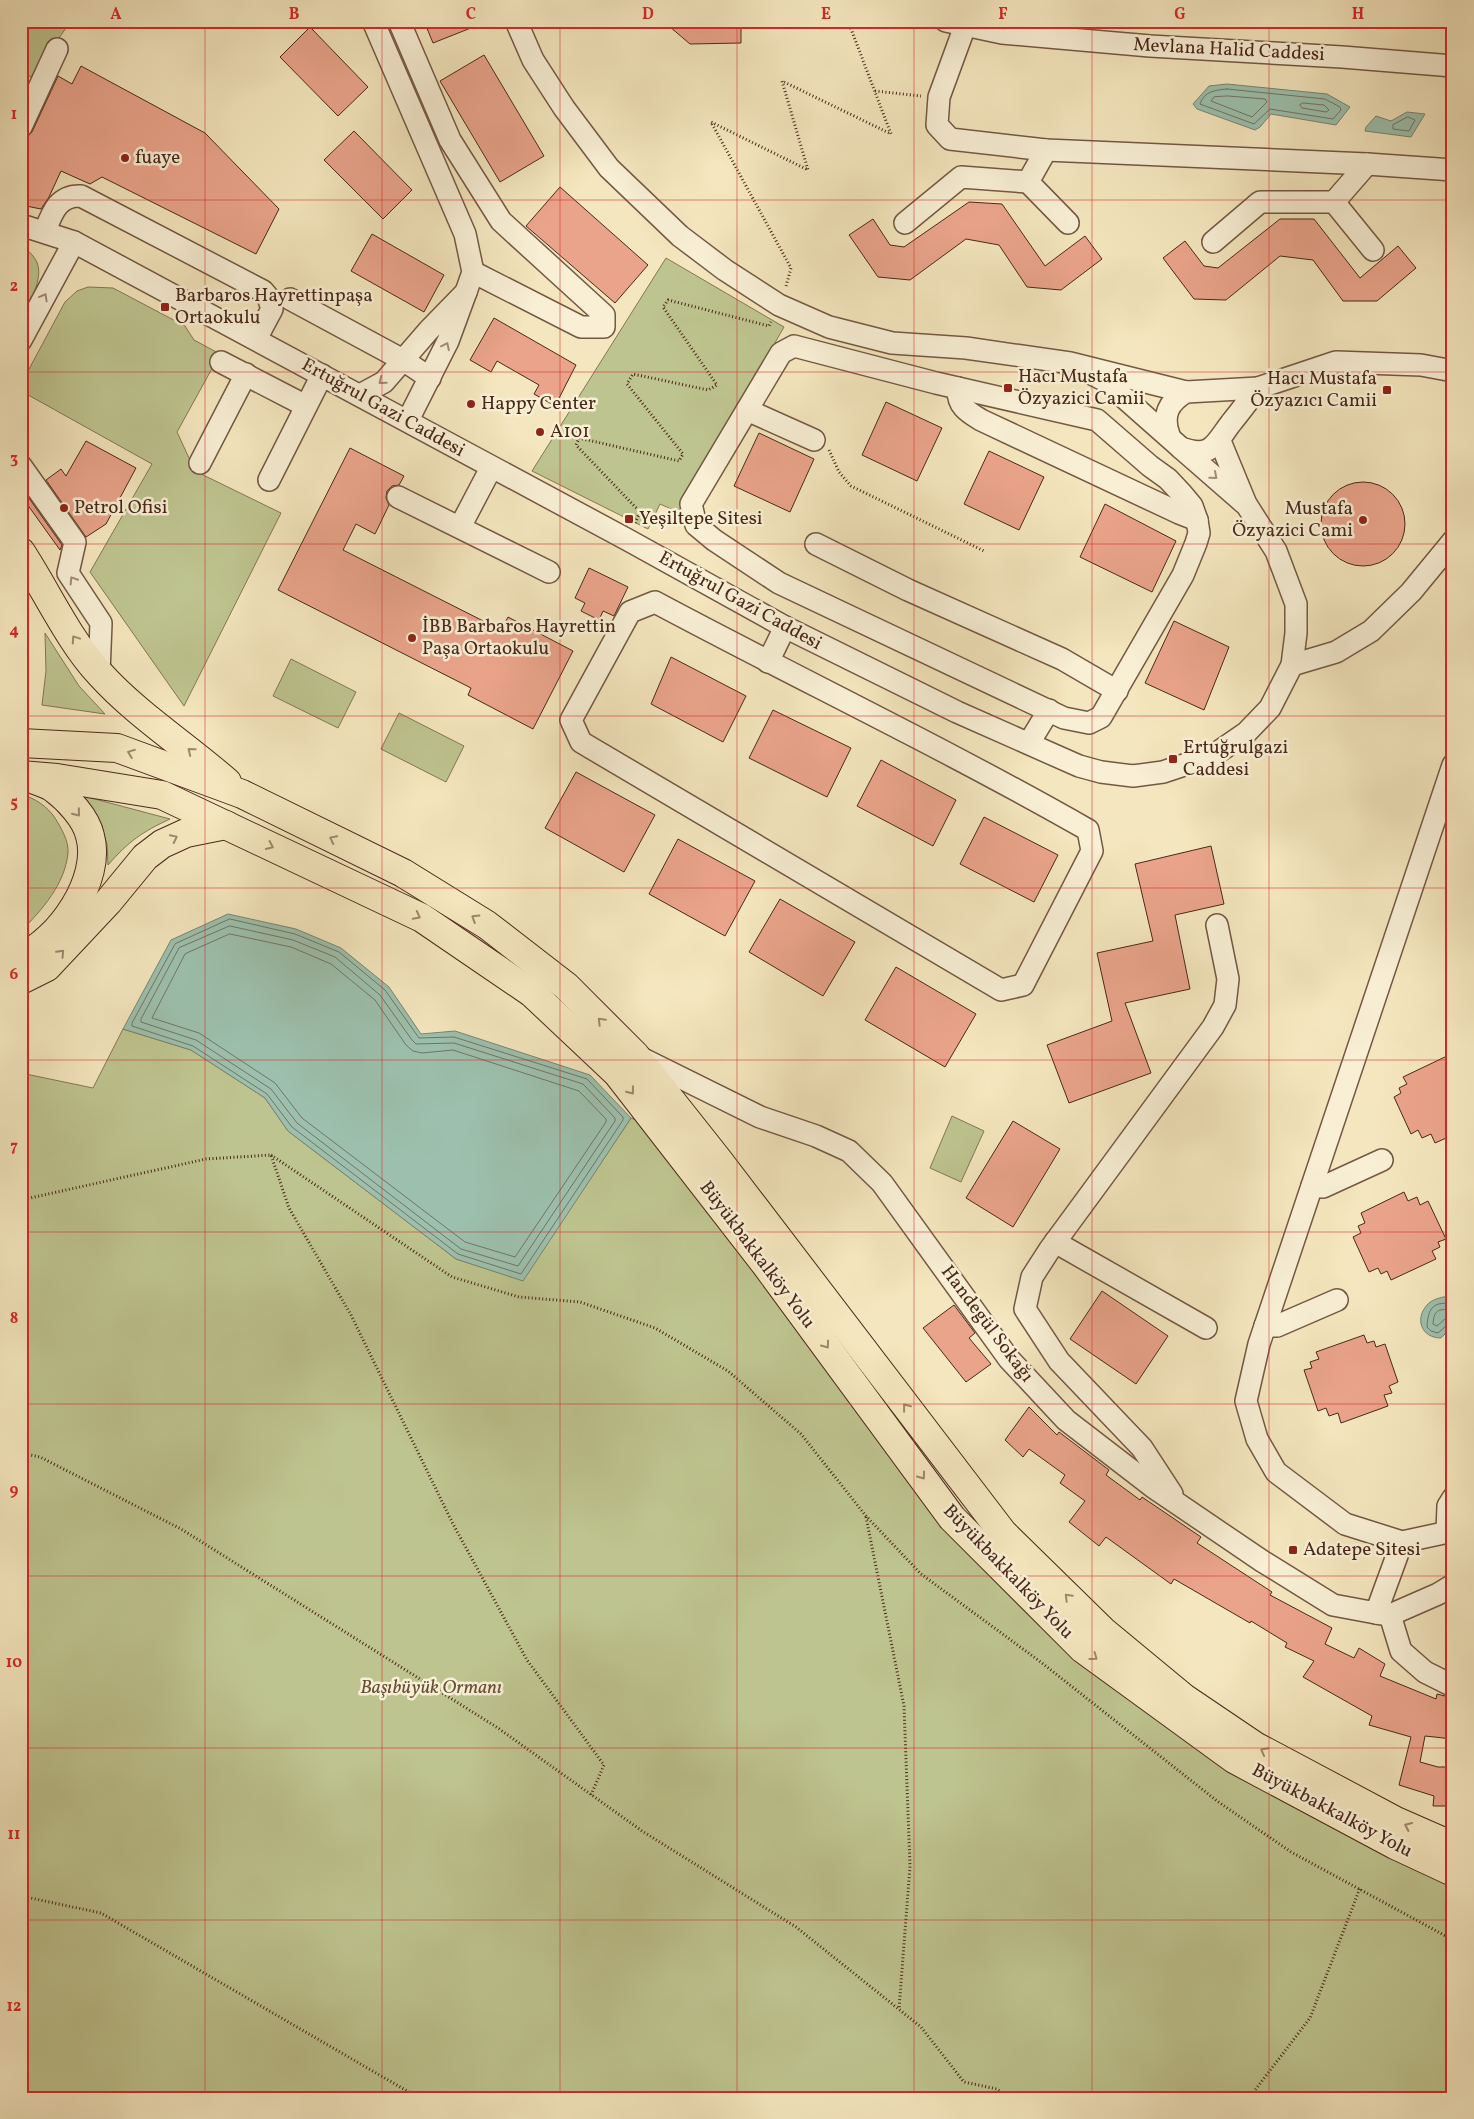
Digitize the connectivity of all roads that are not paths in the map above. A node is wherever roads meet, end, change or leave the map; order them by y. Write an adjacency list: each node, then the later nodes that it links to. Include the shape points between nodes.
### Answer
1 (374, 21): 20 (street, via 464,234)
2 (399, 21): 20 (street, via 450,140 501,221 604,315 604,327 581,327)
3 (516, 21): 27 (street, via 533,60 609,168 680,236 779,305 829,327 892,342 966,348)
4 (956, 24): 6 (street, Mevlana Halid Caddesi, via 1002,33 1150,46); 8 (street, via 939,98 937,124 950,139)
5 (57, 49): 7 (street)
6 (1453, 66)
7 (21, 127)
8 (1046, 150): 9 (street); 11 (street)
9 (1367, 164): 10 (street); 12 (street)
10 (1453, 170)
11 (1028, 182): 13 (street, via 961,177); 14 (street)
12 (1334, 202): 18 (street, via 1260,202); 19 (street)
13 (905, 223)
14 (1068, 223)
15 (21, 225): 16 (street, Ertuğrul Gazi Caddesi)
16 (45, 231): 17 (street, Ertuğrul Gazi Caddesi); 23 (street, via 56,205 68,197 81,196 263,292 272,309)
17 (74, 242): 23 (street, Ertuğrul Gazi Caddesi); 24 (street, one-way to 17)
18 (1213, 242)
19 (1373, 250)
20 (473, 272): 21 (street)
21 (466, 292): 25 (street); 31 (street, one-way to 21)
22 (290, 299): 25 (street)
23 (256, 339): 30 (street, Ertuğrul Gazi Caddesi)
24 (21, 340)
25 (402, 360): 31 (street); 36 (street, one-way to 36, via 384,382)
26 (221, 362): 29 (street)
27 (1070, 363): 34 (street); 42 (street, Ertuğrul Gazi Caddesi, via 1104,380)
28 (1453, 371): 33 (street, via 1421,365 1336,362)
29 (246, 374): 37 (street); 43 (street)
30 (322, 375): 36 (street, Ertuğrul Gazi Caddesi); 37 (street)
31 (430, 378): 39 (street)
32 (958, 388): 38 (street, via 794,346 781,353); 49 (street, via 960,404 981,420); 49 (street, via 1097,420 1168,479 1192,506)
33 (1258, 388): 35 (street); 40 (street)
34 (1186, 392): 35 (street); 42 (street, via 1176,397 1168,410 1165,425)
35 (1207, 392): 40 (street, via 1222,403 1226,411)
36 (360, 395): 39 (street, Ertuğrul Gazi Caddesi)
37 (306, 406): 46 (street)
38 (747, 410): 41 (street); 60 (street, via 691,504 696,525 779,583)
39 (408, 420): 45 (street, Ertuğrul Gazi Caddesi)
40 (1223, 435): 42 (street, via 1212,448 1202,452 1191,452); 48 (street, Ertuğrul Gazi Caddesi)
41 (814, 440)
42 (1175, 442): 48 (street, Ertuğrul Gazi Caddesi, one-way to 48)
43 (200, 463)
44 (21, 466): 58 (street, one-way to 44, via 101,624 68,572 74,542)
45 (491, 468): 50 (street); 55 (street, Ertuğrul Gazi Caddesi)
46 (269, 480)
47 (398, 497): 50 (street)
48 (1246, 504): 57 (street, Ertuğrul Gazi Caddesi, via 1276,551 1296,604)
49 (1198, 520): 59 (street, via 1199,533 1182,575)
50 (460, 528): 54 (street)
51 (1453, 542): 57 (street, via 1411,592 1371,631 1336,652)
52 (816, 544): 59 (street, via 908,590 1062,659)
53 (21, 552): 58 (highway, one-way to 53)
54 (550, 572)
55 (785, 627): 56 (street); 62 (street, Ertuğrul Gazi Caddesi, via 957,712)
56 (768, 662): 56 (street, via 655,602 630,612 571,720 581,742 992,985 1001,990 1023,985 1092,851 1088,830 1016,789)
57 (1292, 665): 62 (street, Ertuğrul Gazi Caddesi, via 1270,708 1246,733 1214,755 1163,772 1133,776 1101,772 1078,766)
58 (99, 673): 65 (highway, one-way to 58, via 136,709)
59 (1117, 691): 60 (street, via 1101,716 1089,723 1073,721)
60 (1049, 710): 62 (street)
61 (25, 743): 65 (highway, one-way to 61, via 117,748)
62 (1029, 743)
63 (1452, 769): 73 (street)
64 (23, 775): 66 (highway, Büyükbakkalköy Yolu, via 162,794); 68 (highway, one-way to 68, via 53,788 70,803 91,837 91,863 86,885 68,920 51,937)
65 (242, 794): 70 (highway, Büyükbakkalköy Yolu, one-way to 65, via 566,986 487,925 403,873)
66 (226, 825): 69 (highway, one-way to 66, via 47,967 145,857 162,844 186,832); 71 (highway, Büyükbakkalköy Yolu, one-way to 71, via 422,918 532,993)
67 (1217, 925): 74 (street, via 1228,979 1225,1004 1213,1027)
68 (21, 957)
69 (21, 980)
70 (635, 1055): 71 (highway); 79 (street, Handegül Sokağı, via 760,1117 849,1151 882,1183 1022,1373 1066,1420); 85 (highway, Büyükbakkalköy Yolu, one-way to 70, via 1396,1821 1255,1746 1184,1698 1103,1631 1003,1533)
71 (598, 1056): 86 (highway, Büyükbakkalköy Yolu, one-way to 86, via 617,1073 766,1265 952,1518 1083,1649 1234,1759 1394,1845)
72 (1382, 1160): 73 (street, via 1323,1187)
73 (1312, 1186): 76 (street)
74 (1055, 1242): 77 (street); 79 (street, via 1032,1277 1025,1309 1059,1361 1142,1448)
75 (1337, 1300): 76 (street, via 1277,1326)
76 (1265, 1326): 81 (street, via 1246,1401 1257,1439 1276,1472 1346,1524)
77 (1206, 1328)
78 (1453, 1498): 80 (street, via 1448,1506)
79 (1178, 1504): 83 (street, Handegül Sokağı, via 1333,1605)
80 (1450, 1532): 81 (street)
81 (1402, 1542): 83 (street)
82 (1453, 1585): 83 (street, via 1438,1594)
83 (1383, 1614): 84 (street, via 1400,1651 1425,1672)
84 (1453, 1686)
85 (1453, 1846)
86 (1453, 1872)

